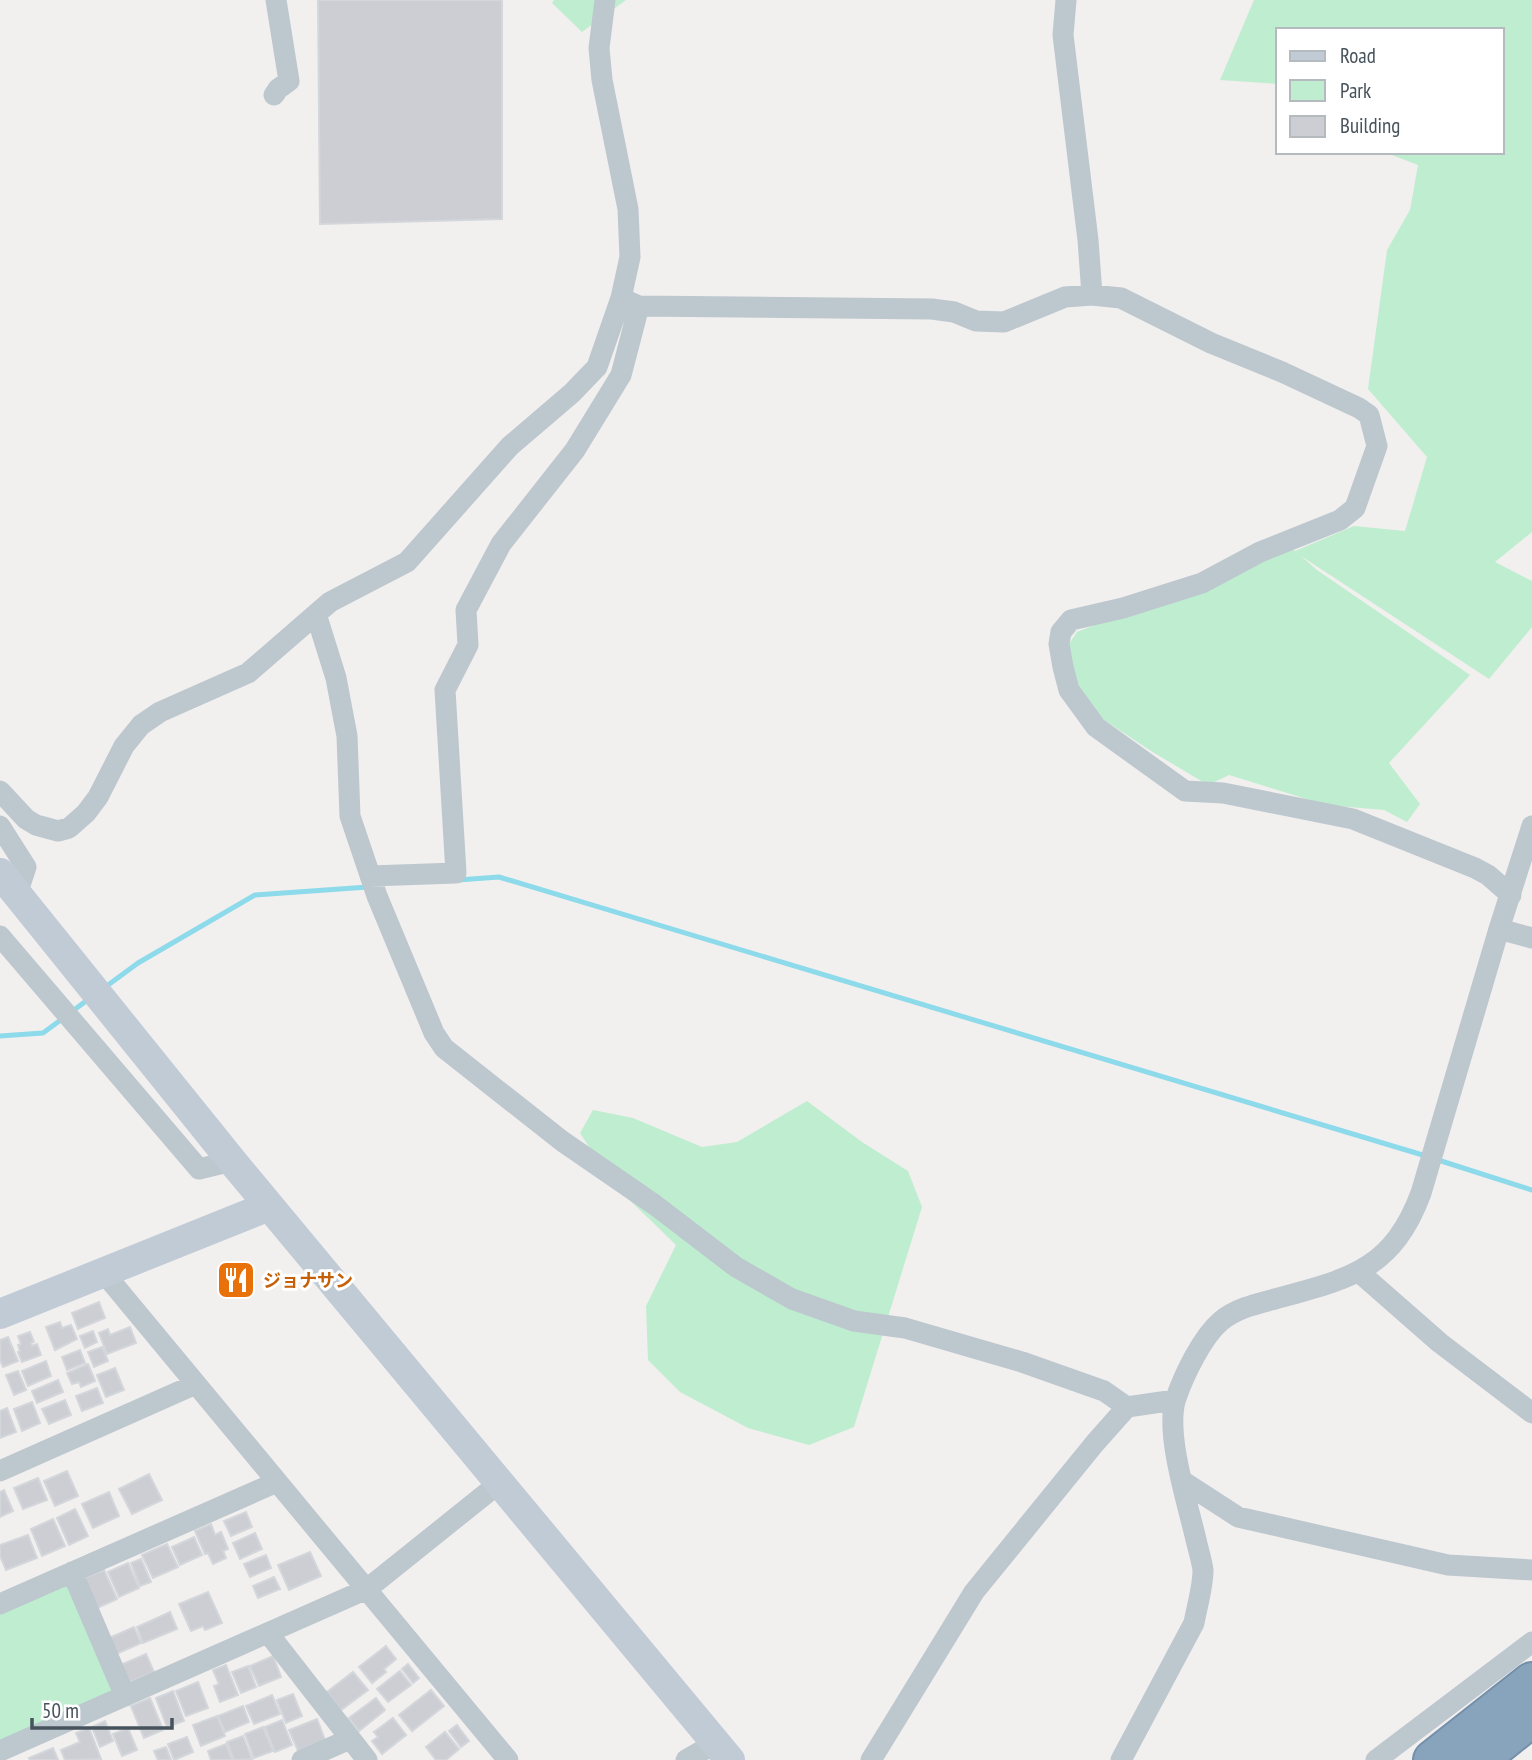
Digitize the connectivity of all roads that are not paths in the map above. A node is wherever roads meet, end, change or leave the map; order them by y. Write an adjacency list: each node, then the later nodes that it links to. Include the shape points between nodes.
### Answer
1 (276, 0): 4 (street, via 289,81)
2 (605, 0): 6 (street, via 599,48 628,209)
3 (1066, 0): 5 (street, via 1063,35)
4 (274, 95)
5 (1092, 295): 6 (street, via 1065,297 1003,322 976,321 932,309); 13 (street, via 1138,305 1211,343 1360,408 1369,415 1377,446 1355,508 1340,520 1260,552 1202,583 1071,620 1061,632 1059,644 1069,690 1077,704 1096,727 1185,791 1223,793 1353,819 1488,874)
6 (630, 302): 7 (street, via 597,367 510,446 407,562 330,601); 12 (street, via 621,375 575,450 501,544 466,610 468,645 445,690 456,873)
7 (316, 614): 9 (street, via 248,673 141,725 124,746 92,805 69,828 58,831); 12 (street, via 336,678 347,736 350,816)
8 (0, 791): 9 (street)
9 (12, 825): 11 (street, via 26,867)
10 (1532, 826): 13 (street)
11 (9, 883): 17 (street)
12 (373, 886): 24 (street, via 444,1048 736,1267 792,1299 841,1317 905,1328 1022,1362 1104,1391)
13 (1511, 895): 14 (street)
14 (1499, 929): 16 (street); 19 (street, via 1412,1216 1387,1253)
15 (0, 936): 17 (street, via 199,1169)
16 (1532, 938)
17 (232, 1161): 18 (street)
18 (269, 1206): 20 (street); 29 (street)
19 (1359, 1272): 23 (street, via 1241,1309 1221,1321 1205,1340); 25 (street, via 1440,1343)
20 (104, 1273): 21 (street); 22 (street)
21 (0, 1314)
22 (196, 1384): 26 (street); 27 (street)
23 (1175, 1399): 24 (street); 28 (street, via 1174,1440)
24 (1127, 1407): 46 (street, via 974,1592)
25 (1532, 1413)
26 (0, 1471)
27 (277, 1482): 31 (street); 32 (street)
28 (1184, 1482): 30 (street, via 1238,1517 1448,1564); 47 (street, via 1203,1570 1194,1623)
29 (498, 1484): 32 (street); 41 (street)
30 (1532, 1570)
31 (72, 1572): 33 (street); 37 (street)
32 (367, 1589): 34 (street); 44 (street)
33 (0, 1604)
34 (268, 1633): 37 (street); 39 (street)
35 (1532, 1642): 48 (street)
36 (1532, 1682): 49 (highway)
37 (125, 1696): 40 (street)
38 (1532, 1717): 50 (highway)
39 (350, 1739): 42 (street); 43 (street)
40 (0, 1751)
41 (723, 1752): 45 (street)
42 (302, 1760)
43 (367, 1760)
44 (508, 1760)
45 (686, 1760)
46 (871, 1760)
47 (1121, 1760)
48 (1376, 1760)
49 (1433, 1760)
50 (1478, 1760)

